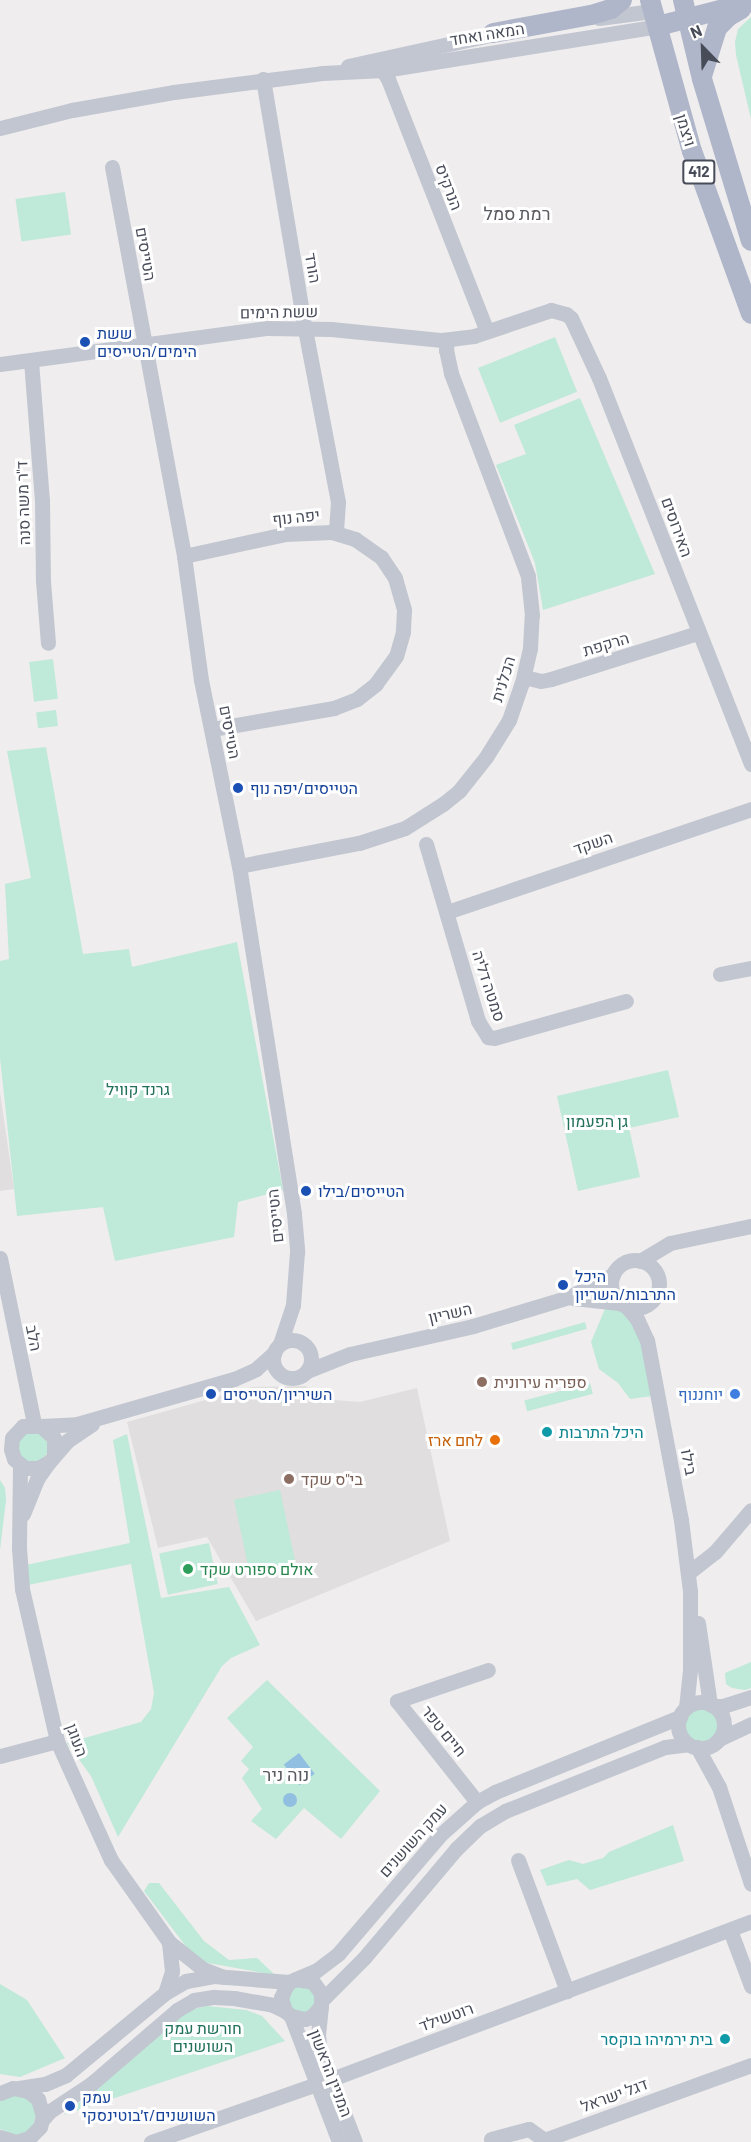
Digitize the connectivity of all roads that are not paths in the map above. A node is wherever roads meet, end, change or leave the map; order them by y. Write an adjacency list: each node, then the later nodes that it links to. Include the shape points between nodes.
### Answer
1 (622, 0): 5 (main road, via 611,9 591,15)
2 (751, 3): 3 (main road); 8 (main road, via 717,27)
3 (690, 7): 4 (main road); 8 (main road, ויצמן / 412)
4 (653, 12): 5 (street, המאה ואחד); 6 (street, המאה ואחד); 13 (main road, ויצמן / 412, via 696,162)
5 (493, 33): 6 (street, המאה ואחד)
6 (380, 64): 7 (street, המאה ואחד); 15 (street, הנרקיס)
7 (263, 79): 9 (street, המאה ואחד, via 72,110); 14 (street, הורד)
8 (702, 79): 11 (main road, ויצמן / 412)
9 (0, 129)
10 (112, 167): 17 (street, הטייסים)
11 (751, 242)
12 (557, 311): 15 (street, ששת הימים); 22 (street, האירוסים, via 571,318 599,378)
13 (751, 314)
14 (305, 329): 16 (street, ששת הימים); 17 (street, ששת הימים, via 250,329); 20 (street, הורד, via 338,502)
15 (486, 331): 16 (street, ששת הימים)
16 (447, 340): 24 (street, הכלנית, via 451,373 528,576 532,630)
17 (144, 344): 18 (street, ששת הימים); 21 (street, הטייסים)
18 (31, 361): 19 (street, ששת הימים); 23 (street, ד"ר משה סנה)
19 (0, 364)
20 (336, 533): 21 (street, יפה נוף, via 285,534); 25 (street, יפה נוף, via 355,539 381,557 400,591 404,621 400,644 390,666 367,693 341,705)
21 (184, 555): 25 (street, הטייסים)
22 (698, 633): 24 (street, הרקפת, via 551,679); 26 (street, האירוסים)
23 (48, 643)
24 (524, 677): 29 (street, הכלנית, via 509,720 486,758 459,791 425,817 377,838)
25 (212, 729): 29 (street, הטייסים)
26 (751, 764)
27 (751, 809): 30 (street, השקד)
28 (426, 844): 30 (street, סמטה דליה)
29 (239, 866): 42 (street, הטייסים, via 294,1214 297,1252)
30 (447, 912): 33 (street, סמטה דליה, via 478,1021 488,1037)
31 (751, 968): 32 (street)
32 (720, 975)
33 (626, 1001)
34 (751, 1226): 35 (street)
35 (689, 1237): 37 (street, via 659,1247); 38 (street, via 669,1251)
36 (0, 1258): 52 (street, הלב)
37 (640, 1261): 38 (street); 39 (street, via 626,1262)
38 (656, 1274): 41 (street, via 658,1290)
39 (613, 1275): 40 (street, השריון); 43 (street, via 611,1287)
40 (556, 1301): 43 (street, השריון, via 593,1298); 47 (street, השריון, via 473,1326)
41 (651, 1302): 43 (street, via 639,1308); 44 (street, בילו)
42 (292, 1305): 45 (street, הטייסים); 46 (street, הטייסים)
43 (623, 1305): 44 (street, בילו)
44 (647, 1340): 59 (street, בילו, via 675,1481)
45 (307, 1347): 46 (street, via 294,1340); 47 (street, השריון, via 317,1354); 48 (street, via 312,1361)
46 (278, 1348): 49 (street, via 274,1365); 50 (street, via 256,1369)
47 (350, 1354): 48 (street, השריון)
48 (307, 1371): 49 (street, via 296,1378)
49 (283, 1376): 50 (street)
50 (234, 1379): 51 (street)
51 (108, 1415): 52 (street, via 77,1424); 54 (street, via 67,1441)
52 (31, 1426): 53 (street); 54 (street, via 54,1438); 56 (street, via 10,1445)
53 (0, 1436)
54 (51, 1459): 56 (street, via 35,1469); 58 (street, העוגן, via 37,1479)
55 (0, 1462): 56 (street)
56 (18, 1463): 58 (street, העוגן, via 22,1481)
57 (751, 1510): 59 (street, via 715,1552)
58 (19, 1526): 66 (street, העוגן, via 22,1589)
59 (688, 1573): 60 (street, בילו)
60 (690, 1591): 63 (street, בילו); 64 (street, בילו, via 690,1670)
61 (488, 1670): 71 (street, חיים טפר, via 397,1701)
62 (751, 1697): 63 (street)
63 (711, 1705): 64 (street, via 695,1703); 67 (street, via 723,1721)
64 (683, 1712): 68 (street, via 679,1729); 71 (street, עמק השושנים)
65 (751, 1724): 67 (street)
66 (57, 1741): 69 (street); 76 (street, העוגן, via 111,1860)
67 (717, 1741): 68 (street, via 708,1747); 70 (street)
68 (692, 1746): 70 (street); 82 (street, via 674,1744 654,1751 505,1811 480,1826)
69 (0, 1756)
70 (719, 1787): 73 (street)
71 (477, 1802): 78 (street, עמק השושנים, via 440,1835 338,1954)
72 (518, 1860): 80 (street)
73 (751, 1884)
74 (751, 1921): 75 (street, רוטשילד)
75 (730, 1929): 79 (street); 80 (street, רוטשילד)
76 (169, 1942): 77 (street, העוגן, via 203,1969); 81 (street, via 172,1971)
77 (224, 1977): 78 (street); 81 (street, via 186,1981)
78 (293, 1981): 82 (street, via 313,1982 318,1986); 83 (street, via 281,1998)
79 (751, 1986)
80 (567, 1990): 85 (street, רוטשילד)
81 (165, 1993): 86 (street, via 66,2075 45,2084)
82 (322, 2003): 83 (street, via 311,2017 297,2019); 85 (street, המניין הראשון, via 318,2035)
83 (288, 2013): 85 (street, המניין הראשון); 88 (street, via 273,2005 234,1998 194,2000 91,2084 50,2111)
84 (751, 2065): 89 (street, דגל ישראל, via 544,2140 529,2129)
85 (324, 2082): 92 (street, רוטשילד); 93 (street, המניין הראשון); 94 (street, המניין הראשון)
86 (19, 2088): 87 (street); 88 (street, via 38,2099)
87 (1, 2091)
88 (42, 2122): 90 (street, via 33,2136); 91 (street)
89 (491, 2139)
90 (11, 2141)
91 (46, 2142)
92 (151, 2142)
93 (339, 2142)
94 (355, 2142)

